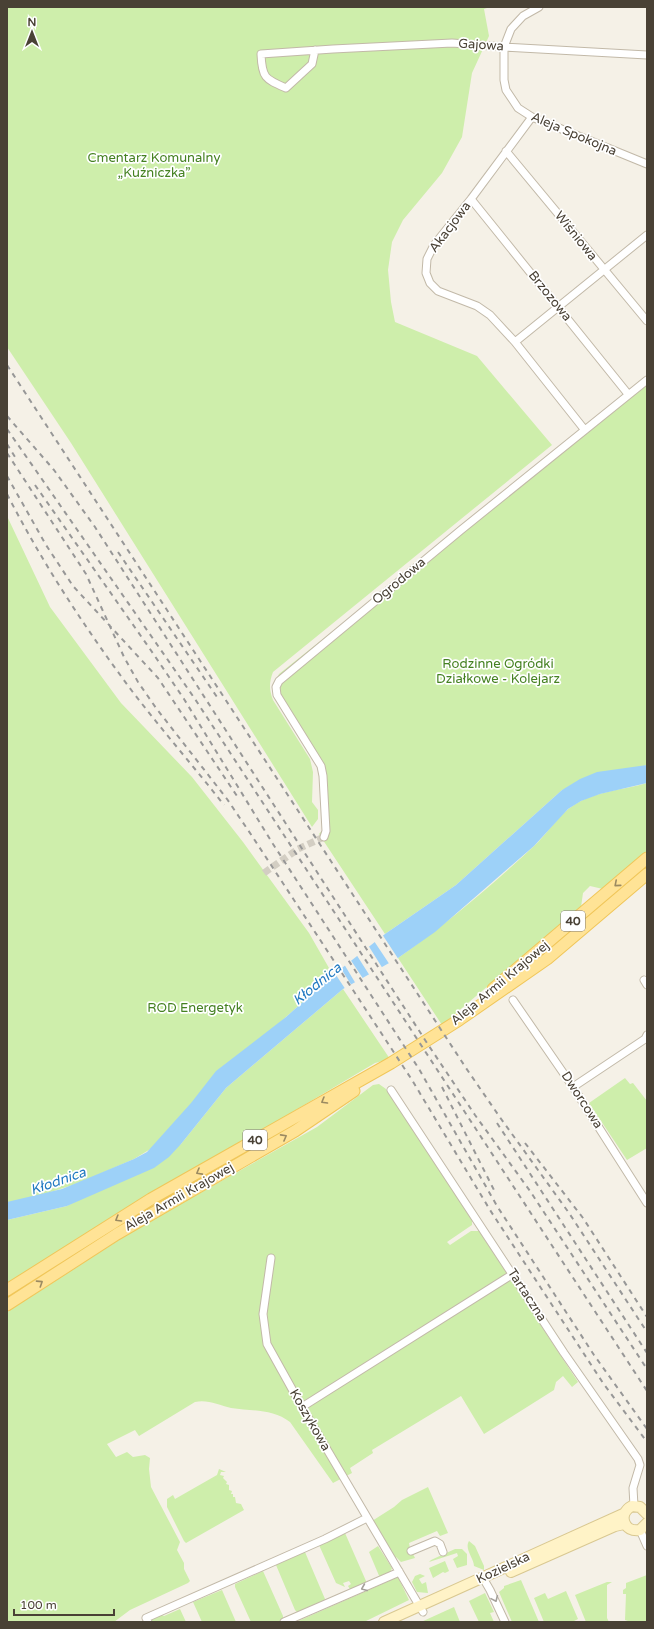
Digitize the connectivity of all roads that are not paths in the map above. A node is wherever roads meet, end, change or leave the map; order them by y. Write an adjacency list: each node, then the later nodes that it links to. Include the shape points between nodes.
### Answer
1 (539, 7): 2 (street, via 523,16 511,29)
2 (504, 47): 3 (street, Gajowa, via 452,43); 4 (street, Gajowa); 5 (street, Aleja Spokojna, via 506,90 518,108)
3 (315, 50): 3 (street, Gajowa, via 261,54 265,76 286,88 312,64)
4 (647, 55)
5 (532, 117): 6 (street, Akacjowa); 7 (street, Aleja Spokojna)
6 (506, 151): 8 (street, Akacjowa); 10 (street, Wiśniowa)
7 (647, 164)
8 (471, 199): 11 (street, Brzozowa); 13 (street, Akacjowa, via 434,245 427,259 426,273 430,284 438,291 477,306 490,315)
9 (647, 235): 10 (street)
10 (603, 269): 11 (street); 12 (street, Wiśniowa)
11 (558, 306): 13 (street); 15 (street, Brzozowa)
12 (647, 321)
13 (515, 342): 16 (street, Akacjowa)
14 (647, 380): 15 (street, Ogrodowa)
15 (628, 394): 16 (street, Ogrodowa)
16 (584, 429): 17 (street, Ogrodowa, via 279,681 276,687 277,696 321,766)
17 (325, 834)
18 (647, 858): 21 (main road, Aleja Armii Krajowej / 40, one-way to 21)
19 (647, 874): 21 (main road, Aleja Armii Krajowej / 40, via 547,959)
20 (513, 1000): 24 (street, Dworcowa)
21 (445, 1029): 23 (main road, Aleja Armii Krajowej / 40)
22 (647, 1035): 24 (street, via 645,1039)
23 (391, 1063): 29 (main road, Aleja Armii Krajowej / 40, one-way to 29, via 151,1199); 30 (main road, Aleja Armii Krajowej / 40, one-way to 23, via 195,1187 296,1131)
24 (574, 1087): 26 (street, Dworcowa)
25 (391, 1090): 28 (street, Tartaczna)
26 (647, 1203)
27 (270, 1258): 31 (street, Koszykowa, via 263,1314 267,1344)
28 (513, 1274): 31 (street); 32 (street, Tartaczna, via 638,1459 640,1465 633,1488)
29 (7, 1290)
30 (7, 1305)
31 (302, 1407): 34 (street, Koszykowa)
32 (634, 1506): 33 (main road); 35 (main road, Kozielska, via 629,1508)
33 (646, 1511)
34 (367, 1518): 40 (street, Koszykowa); 43 (street)
35 (624, 1519): 36 (main road, via 632,1530); 41 (main road, Kozielska)
36 (643, 1526): 37 (street)
37 (647, 1546)
38 (411, 1551): 39 (street, via 436,1541)
39 (443, 1552)
40 (399, 1571): 42 (street, Koszykowa); 44 (street, one-way to 44)
41 (485, 1580): 42 (main road, Kozielska); 47 (street, one-way to 47)
42 (421, 1609): 45 (main road, Kozielska); 46 (main road, Kozielska)
43 (147, 1620)
44 (284, 1622)
45 (384, 1622)
46 (400, 1622)
47 (505, 1622)

